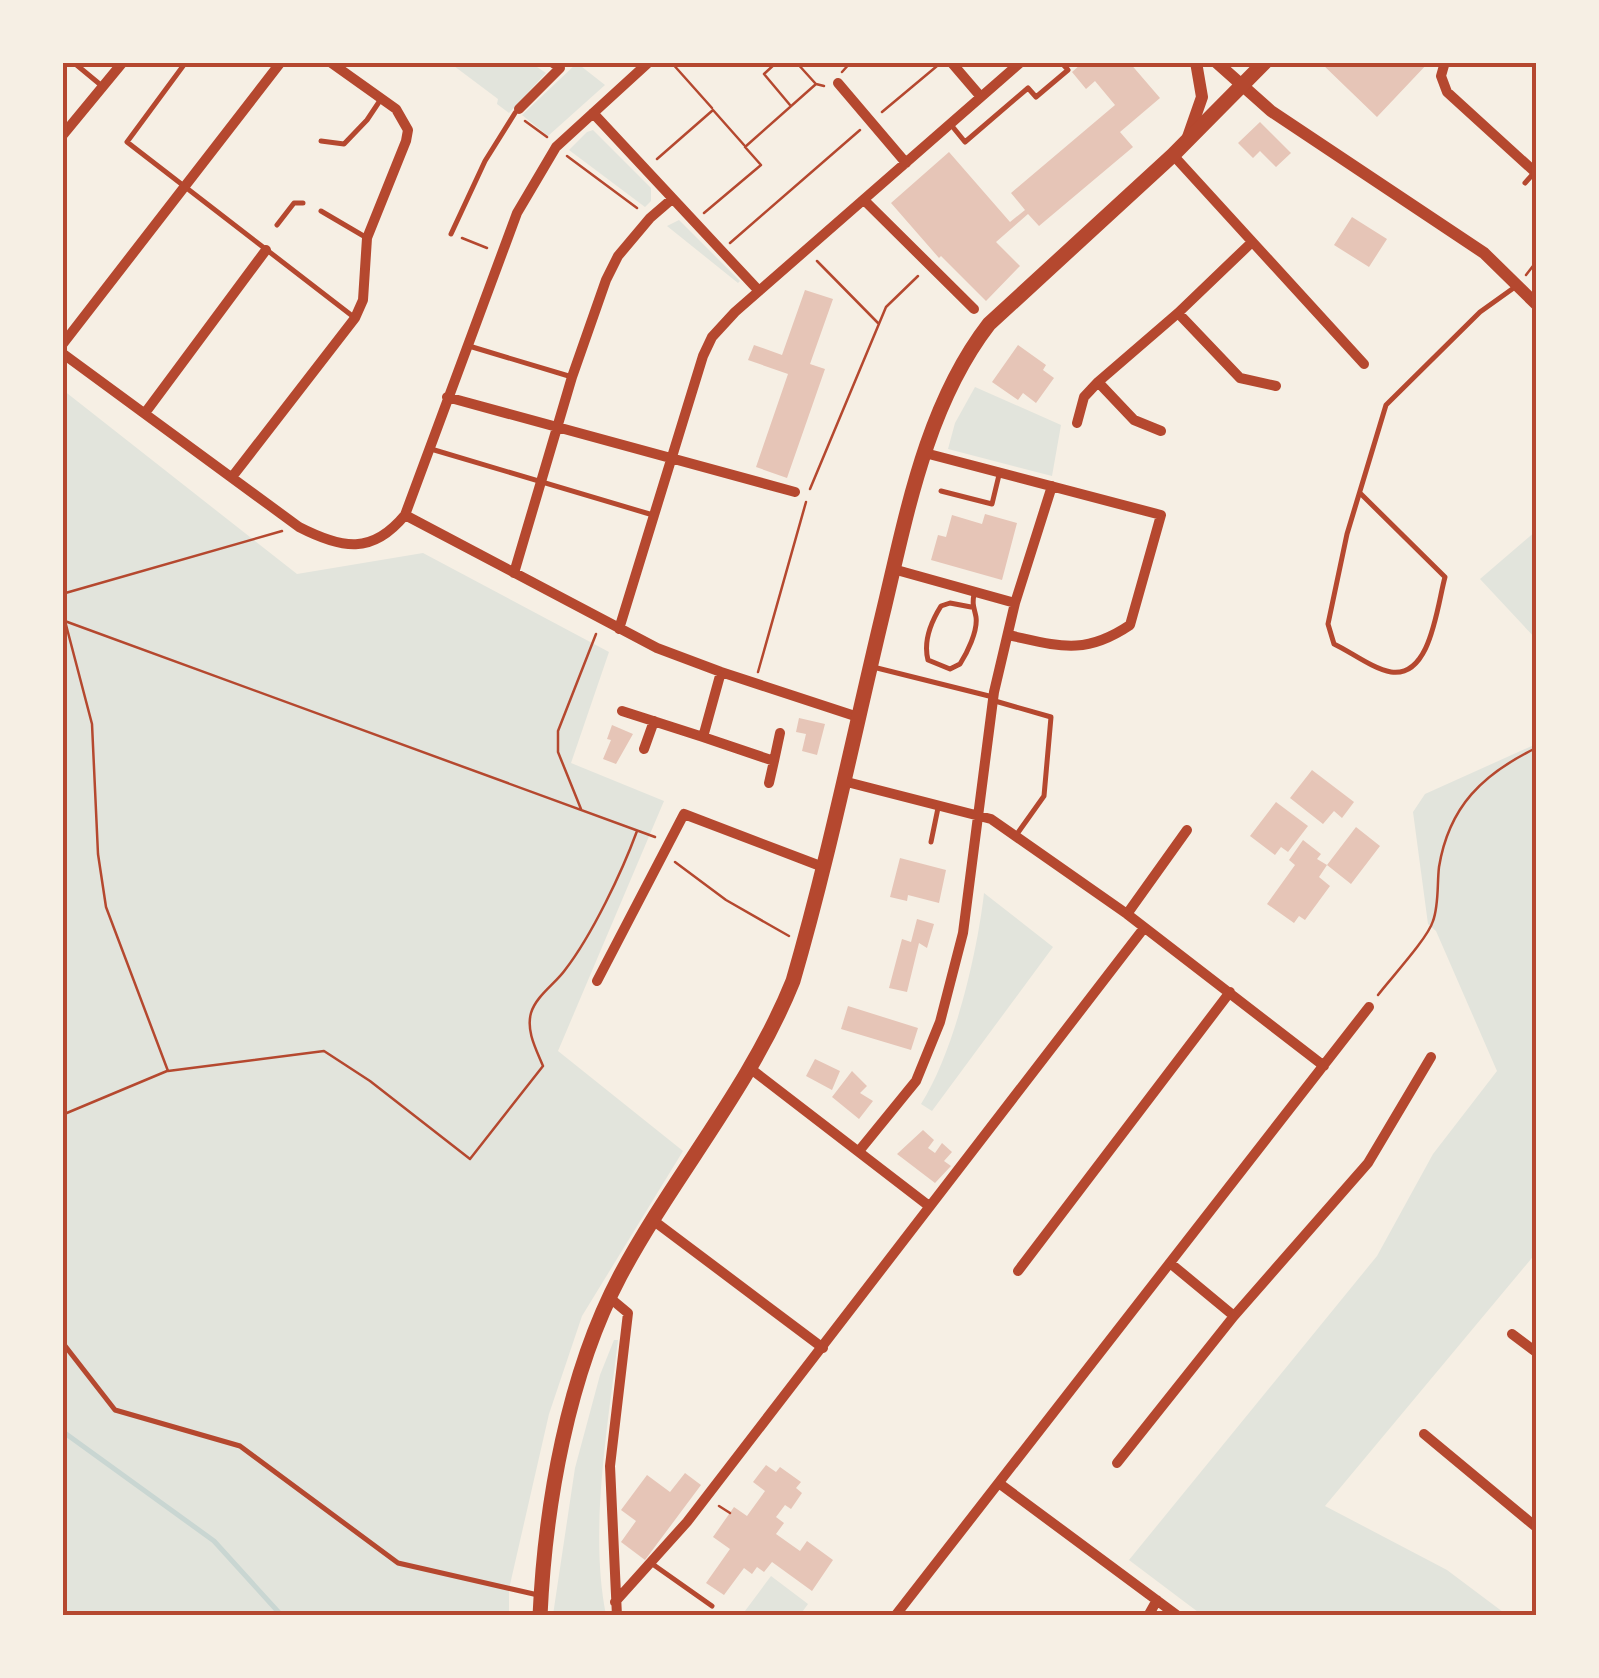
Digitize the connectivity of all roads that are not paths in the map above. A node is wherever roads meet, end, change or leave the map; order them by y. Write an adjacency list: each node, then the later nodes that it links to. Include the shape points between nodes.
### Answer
1 (73, 62): 17 (lane)
2 (123, 62): 17 (street)
3 (186, 62): 28 (lane, via 127,142)
4 (281, 62): 28 (street)
5 (330, 62): 19 (street)
6 (552, 62): 20 (street, via 560,68)
7 (648, 62): 21 (street)
8 (951, 62): 18 (street)
9 (1021, 62): 18 (street)
10 (1061, 62): 22 (lane, via 1068,70 1036,98 1028,88 965,142)
11 (1196, 62): 25 (street, via 1202,96)
12 (1216, 62): 16 (street)
13 (1265, 62): 16 (main road)
14 (1445, 62): 27 (street, via 1447,92)
15 (838, 82): 26 (street)
16 (1243, 86): 25 (main road); 39 (street)
17 (104, 87): 23 (street)
18 (981, 96): 22 (street)
19 (381, 99): 24 (lane, via 344,144); 36 (street, via 408,130)
20 (517, 111): 35 (lane, via 485,160)
21 (593, 113): 30 (street); 46 (street, via 556,147 517,214)
22 (950, 124): 26 (street)
23 (62, 136)
24 (320, 141)
25 (1177, 151): 37 (street); 58 (main road, via 988,324 956,376)
26 (906, 163): 31 (street)
27 (1536, 172): 29 (lane)
28 (187, 184): 38 (lane); 45 (street)
29 (1525, 184)
30 (672, 199): 40 (street); 49 (street, via 618,256)
31 (864, 200): 40 (street); 42 (street)
32 (303, 203): 34 (lane, via 294,203)
33 (321, 212): 36 (lane)
34 (277, 224)
35 (451, 234)
36 (367, 238): 44 (street, via 363,300)
37 (1251, 243): 43 (street); 48 (street)
38 (266, 250): 44 (lane); 53 (street)
39 (1521, 280): 41 (street); 66 (lane, via 1386,405)
40 (759, 291): 59 (street, via 712,337)
41 (1536, 304)
42 (974, 309)
43 (1178, 313): 50 (street); 51 (street, via 1240,378)
44 (354, 318): 61 (street)
45 (62, 345)
46 (466, 345): 49 (lane); 52 (street)
47 (62, 353): 53 (street)
48 (1364, 364)
49 (572, 377): 55 (street)
50 (1098, 382): 54 (street, via 1084,397); 56 (street, via 1134,420)
51 (1276, 386)
52 (447, 397): 55 (street); 57 (street)
53 (145, 413): 61 (street)
54 (1077, 423)
55 (557, 428): 59 (street); 62 (street)
56 (1162, 431)
57 (428, 448): 62 (lane); 67 (street)
58 (925, 452): 60 (street); 69 (main road)
59 (670, 460): 65 (street); 68 (street)
60 (1000, 472): 63 (street); 64 (lane, via 992,504)
61 (232, 477): 67 (street, via 328,542 388,536)
62 (541, 482): 68 (lane); 70 (street)
63 (1052, 486): 72 (street); 75 (street, via 1161,515 1130,625 1104,642 1064,647)
64 (941, 491)
65 (795, 492)
66 (1360, 492): 66 (lane, via 1328,624 1334,644 1390,672 1408,671 1423,659 1445,577)
67 (405, 515): 70 (street)
68 (653, 515): 74 (street)
69 (893, 569): 71 (street); 76 (main road)
70 (514, 573): 74 (street)
71 (975, 591): 72 (street); 73 (lane)
72 (1015, 603): 75 (street)
73 (971, 608): 73 (lane, via 941,606 932,619 928,660 950,669 960,664 974,632)
74 (620, 628): 77 (street)
75 (1008, 634): 78 (street)
76 (870, 666): 78 (lane); 80 (main road)
77 (721, 672): 80 (street); 83 (street)
78 (993, 698): 89 (street); 91 (lane, via 1051,716 1044,796)
79 (622, 711): 81 (street)
80 (858, 716): 86 (main road)
81 (654, 721): 83 (street); 84 (street)
82 (780, 733): 85 (street)
83 (703, 737): 85 (street)
84 (644, 750)
85 (774, 761): 87 (street)
86 (843, 782): 88 (street); 93 (main road)
87 (770, 783)
88 (938, 805): 89 (street); 92 (lane)
89 (976, 814): 91 (street); 102 (street, via 963,933 940,1022 916,1081)
90 (1187, 830): 94 (street)
91 (1015, 836): 94 (street)
92 (931, 842)
93 (823, 867): 96 (street, via 684,814); 101 (main road, via 804,945)
94 (1128, 914): 95 (street)
95 (1144, 928): 97 (street); 103 (street)
96 (597, 981)
97 (1230, 992): 100 (street); 106 (street)
98 (1369, 1007): 100 (street)
99 (1430, 1056): 108 (street, via 1368,1163)
100 (1324, 1066): 105 (street)
101 (752, 1068): 102 (street); 104 (main road)
102 (858, 1151): 103 (street)
103 (929, 1206): 111 (street)
104 (654, 1222): 107 (main road); 111 (street)
105 (1170, 1263): 108 (street); 115 (street)
106 (1018, 1271)
107 (610, 1298): 118 (main road, via 574,1398); 120 (street, via 628,1312 610,1466)
108 (1234, 1316): 114 (street)
109 (1512, 1334): 112 (street)
110 (62, 1342): 118 (lane, via 115,1410 240,1446 398,1563)
111 (822, 1348): 117 (street)
112 (1536, 1352)
113 (1424, 1434): 116 (street)
114 (1117, 1464)
115 (1000, 1484): 119 (street); 124 (street)
116 (1535, 1521)
117 (651, 1563): 120 (street); 121 (lane)
118 (541, 1595): 122 (main road)
119 (1157, 1600): 125 (street); 126 (street)
120 (615, 1602): 123 (street)
121 (712, 1606)
122 (540, 1616)
123 (617, 1616)
124 (895, 1616)
125 (1148, 1616)
126 (1178, 1616)

